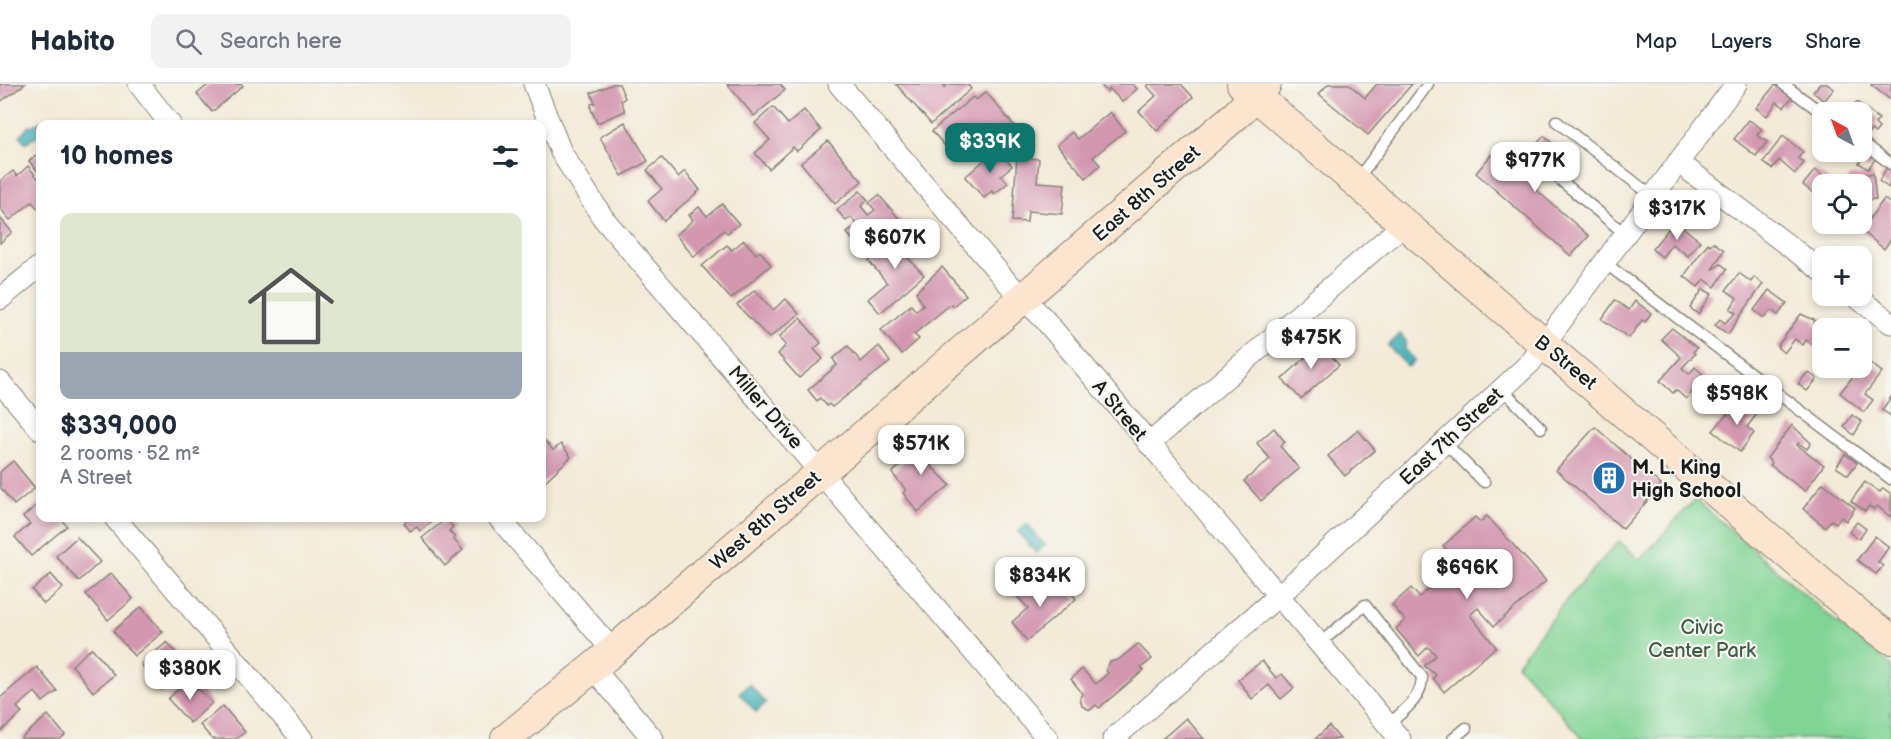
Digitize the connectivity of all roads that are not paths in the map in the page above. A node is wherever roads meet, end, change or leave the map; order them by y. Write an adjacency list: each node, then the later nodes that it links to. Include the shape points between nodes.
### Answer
1 (139, 84): 9 (street)
2 (534, 84): 33 (street, Miller Drive, via 561,152 603,218)
3 (839, 84): 23 (street, A Street)
4 (1428, 84): 15 (lane)
5 (1736, 84): 12 (street, East 7th Street)
6 (1783, 84): 8 (lane)
7 (1254, 88): 15 (street, B Street); 23 (street, East 8th Street, via 1236,116)
8 (1812, 106)
9 (167, 120)
10 (1556, 121): 16 (lane)
11 (1872, 150): 13 (lane)
12 (1678, 162): 16 (street, East 7th Street); 19 (street)
13 (1891, 164)
14 (1558, 178): 18 (lane)
15 (1356, 182): 17 (street, B Street)
16 (1652, 196): 18 (street, East 7th Street)
17 (1404, 224): 26 (street, B Street); 32 (street)
18 (1625, 234): 20 (street, East 7th Street)
19 (1812, 263)
20 (1605, 264): 26 (street, East 7th Street); 34 (lane)
21 (36, 269): 22 (street)
22 (0, 299)
23 (1023, 299): 32 (street, A Street); 33 (street, West 8th Street)
24 (1868, 306): 25 (street)
25 (1891, 323)
26 (1545, 345): 28 (street, East 7th Street); 39 (street, B Street, via 1862,618)
27 (0, 382): 29 (street)
28 (1502, 389): 30 (lane); 31 (street, East 7th Street)
29 (36, 423)
30 (1541, 428)
31 (1444, 442): 35 (lane); 38 (street, East 7th Street)
32 (1149, 444): 38 (street, A Street)
33 (821, 471): 41 (street, West 8th Street); 47 (street, Miller Drive)
34 (1891, 479)
35 (1484, 482)
36 (118, 522): 44 (street)
37 (502, 522): 41 (street)
38 (1278, 596): 40 (street, A Street); 48 (street, East 7th Street)
39 (1890, 635)
40 (1319, 644): 43 (street, A Street); 43 (lane, via 1365,605 1422,677 1422,688)
41 (603, 660): 45 (street, West 8th Street); 46 (street)
42 (1466, 728): 49 (lane)
43 (1394, 732)
44 (303, 739)
45 (506, 739)
46 (653, 739)
47 (1048, 739)
48 (1113, 739)
49 (1453, 739)

